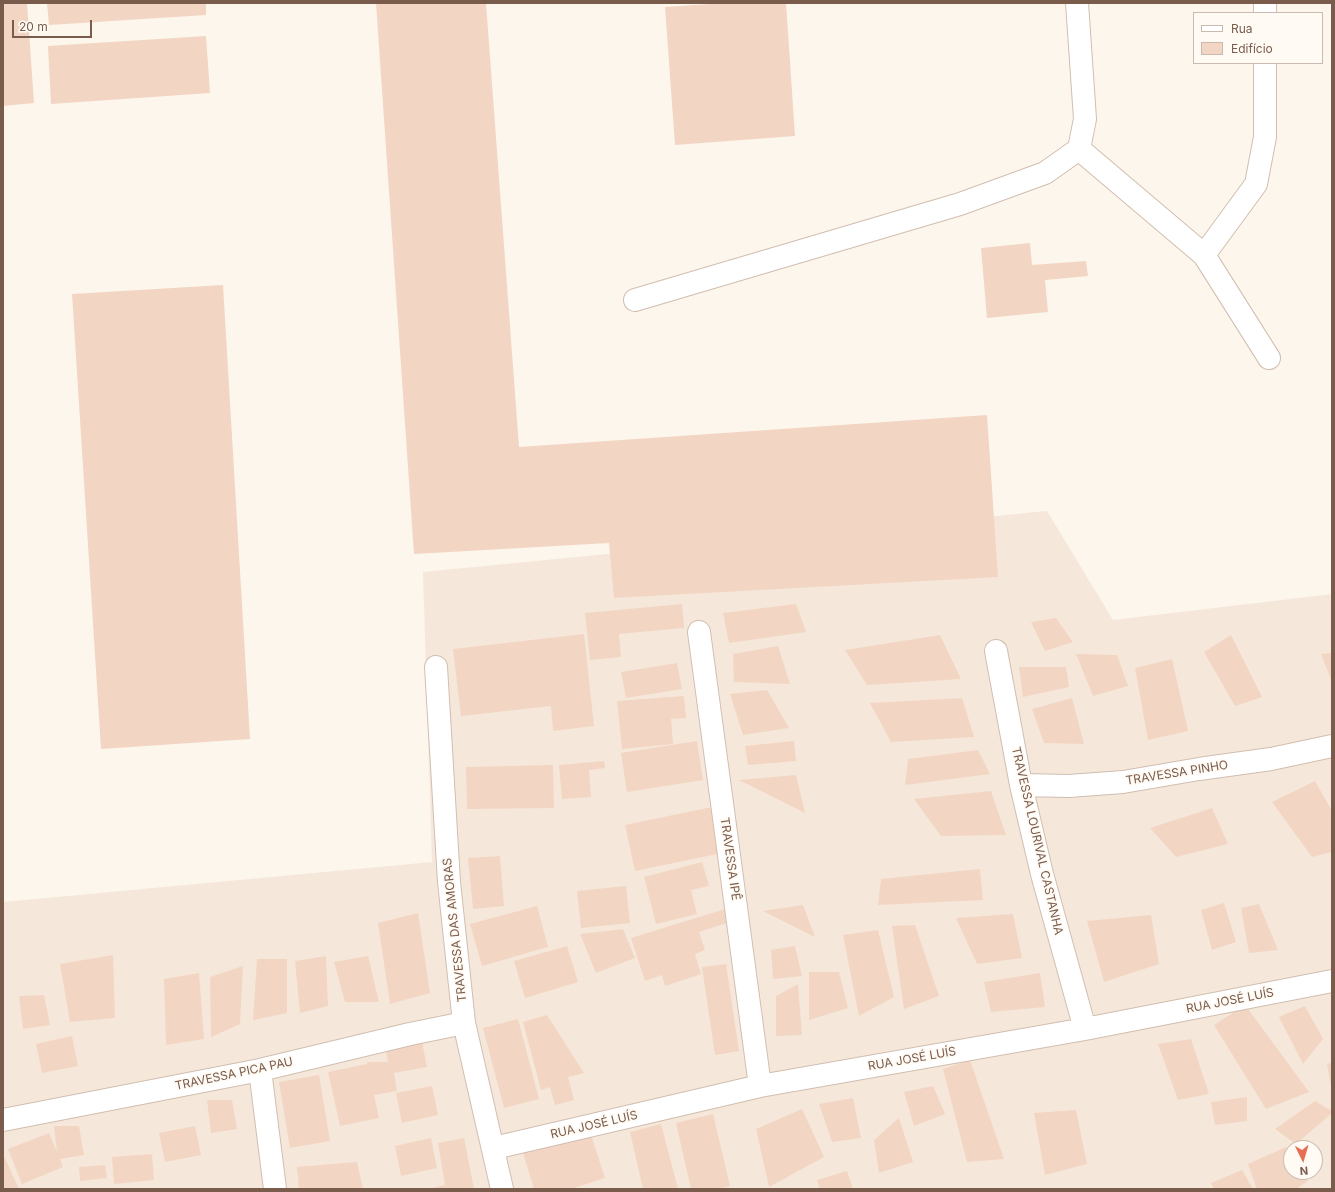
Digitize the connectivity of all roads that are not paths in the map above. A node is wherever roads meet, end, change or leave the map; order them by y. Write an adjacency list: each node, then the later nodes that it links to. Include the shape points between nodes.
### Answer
1 (1077, 3): 3 (street, via 1085,118)
2 (1265, 64): 4 (street, via 1265,137 1256,184)
3 (1079, 149): 4 (street); 5 (street, via 1045,173 960,204)
4 (1204, 255): 6 (street)
5 (635, 300)
6 (1269, 358)
7 (699, 632): 16 (street, TRAVESSA IPÊ)
8 (996, 651): 11 (street, TRAVESSA LOURIVAL CASTANHA)
9 (436, 667): 13 (street, TRAVESSA DAS AMORAS, via 449,882)
10 (1332, 746): 11 (street, TRAVESSA PINHO, via 1271,759 1123,782)
11 (1021, 786): 14 (street, TRAVESSA LOURIVAL CASTANHA)
12 (1332, 981): 14 (street, RUA JOSÉ LUÍS)
13 (464, 1023): 15 (street, TRAVESSA PICA PAU); 18 (street, TRAVESSA DAS AMORAS)
14 (1084, 1029): 16 (street, RUA JOSÉ LUÍS)
15 (260, 1070): 17 (street, TRAVESSA PICA PAU); 19 (street)
16 (760, 1086): 18 (street, RUA JOSÉ LUÍS)
17 (3, 1120)
18 (494, 1148): 20 (street, TRAVESSA DAS AMORAS)
19 (274, 1189)
20 (502, 1189)

